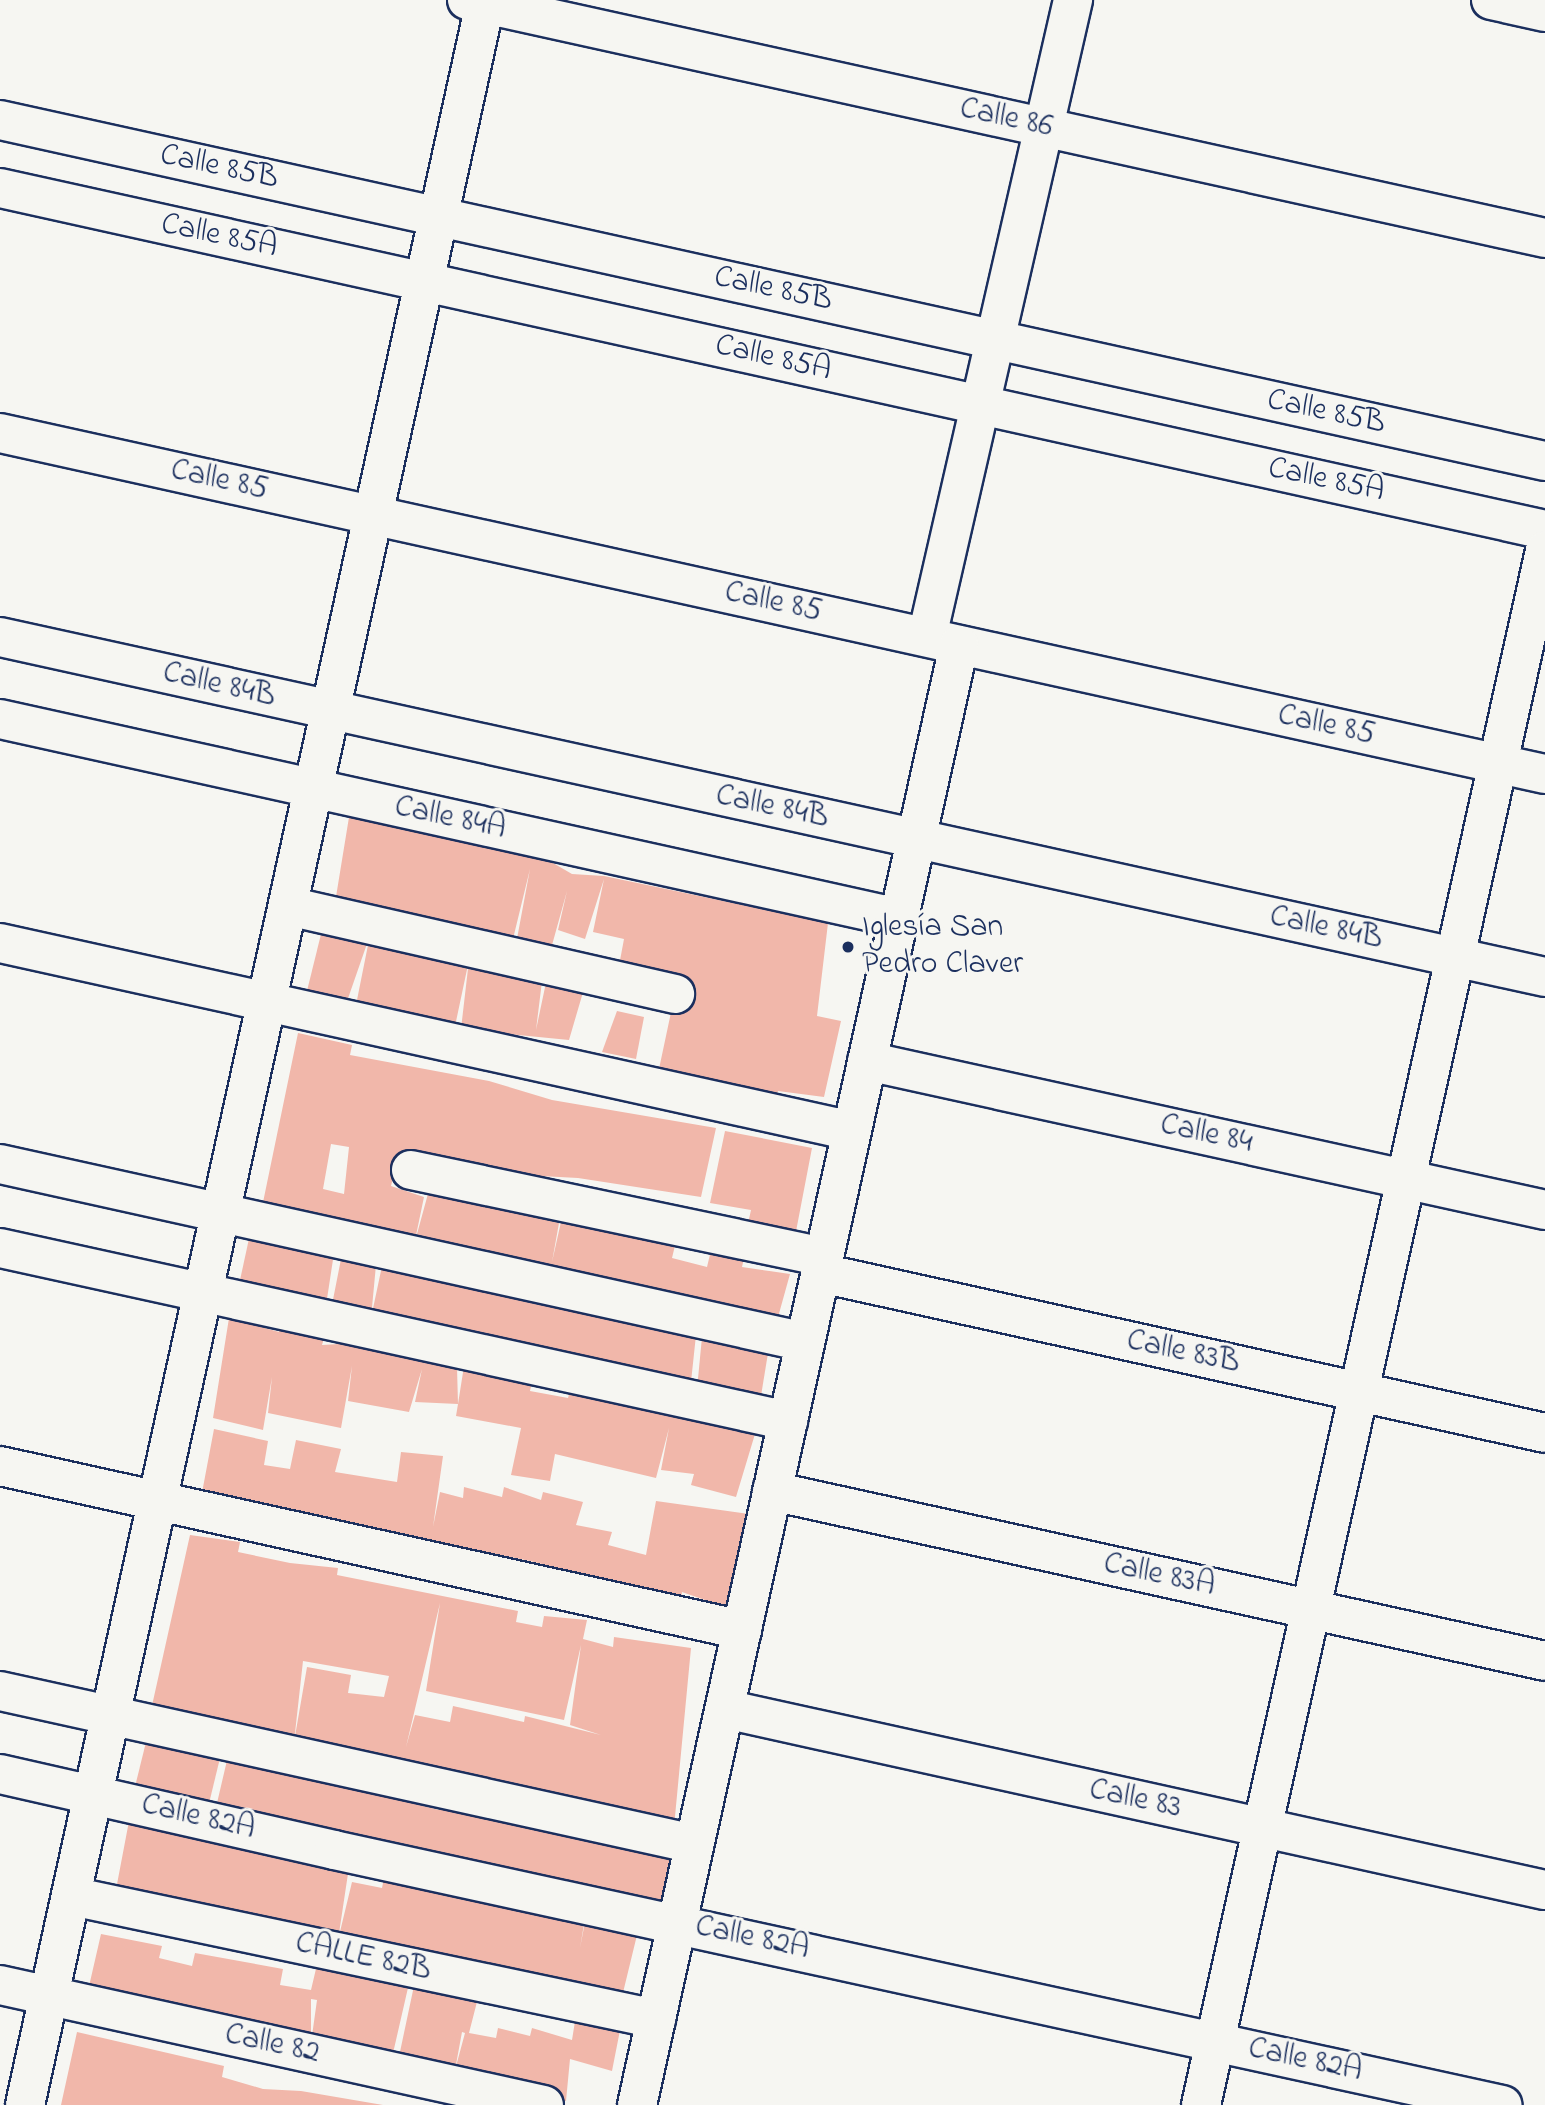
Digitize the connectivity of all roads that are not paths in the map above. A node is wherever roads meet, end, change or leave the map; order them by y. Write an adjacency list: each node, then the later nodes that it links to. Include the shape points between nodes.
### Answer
1 (1073, 0): 6 (street)
2 (1491, 0): 4 (street)
3 (479, 1): 6 (street, Calle 86); 8 (street)
4 (1545, 12)
5 (0, 120): 8 (street, Calle 85B)
6 (1043, 128): 9 (street, Calle 86); 11 (street)
7 (0, 188): 10 (street, Calle 85A)
8 (439, 216): 10 (street); 11 (street, Calle 85B)
9 (1545, 238)
10 (425, 282): 12 (street, Calle 85A); 15 (street)
11 (995, 340): 12 (street); 14 (street, Calle 85B)
12 (980, 405): 16 (street, Calle 85A); 19 (street)
13 (0, 433): 15 (street, Calle 85)
14 (1545, 461)
15 (374, 515): 19 (street, Calle 85); 20 (street)
16 (1545, 530)
17 (1545, 551): 22 (street)
18 (0, 637): 20 (street, Calle 84B)
19 (943, 641): 22 (street, Calle 85); 25 (street)
20 (331, 711): 24 (street); 25 (street, Calle 84B)
21 (0, 719): 24 (street, Calle 84A)
22 (1497, 763): 23 (street, Calle 85); 29 (street)
23 (1545, 774)
24 (314, 789): 26 (street); 27 (street, Calle 84A)
25 (916, 840): 27 (street); 29 (street, Calle 84B)
26 (288, 906): 31 (street); 32 (street)
27 (899, 918): 33 (street)
28 (0, 943): 32 (street)
29 (1455, 957): 30 (street, Calle 84B); 37 (street)
30 (1545, 977)
31 (675, 995)
32 (267, 1002): 34 (street); 39 (street)
33 (867, 1060): 34 (street); 37 (street, Calle 84)
34 (852, 1131): 41 (street)
35 (0, 1164): 39 (street)
36 (411, 1170): 41 (street, Calle 83B)
37 (1406, 1179): 38 (street, Calle 84); 44 (street)
38 (1545, 1210)
39 (220, 1213): 42 (street); 43 (street)
40 (0, 1248): 42 (street)
41 (823, 1265): 43 (street); 44 (street, Calle 83B)
42 (203, 1293): 45 (street); 49 (street)
43 (805, 1342): 45 (street)
44 (1359, 1392): 46 (street, Calle 83B); 50 (street)
45 (788, 1421): 48 (street)
46 (1545, 1433)
47 (0, 1466): 49 (street)
48 (772, 1491): 50 (street, Calle 83A); 51 (street)
49 (157, 1501): 51 (street); 55 (street)
50 (1311, 1609): 52 (street, Calle 83A); 58 (street)
51 (742, 1630): 54 (street)
52 (1545, 1661)
53 (0, 1691): 55 (street)
54 (724, 1709): 58 (street, Calle 83); 59 (street)
55 (110, 1715): 57 (street); 59 (street)
56 (0, 1774): 57 (street, Calle 82A)
57 (93, 1794): 61 (street); 62 (street, Calle 82A)
58 (1263, 1828): 60 (street, Calle 83); 66 (street)
59 (694, 1844): 62 (street)
60 (1545, 1891)
61 (71, 1896): 64 (street); 65 (street, CALLE 82B)
62 (677, 1923): 65 (street); 66 (street, Calle 82A)
63 (0, 1985): 64 (street, Calle 82)
64 (49, 1995): 67 (street); 68 (street, Calle 82)
65 (656, 2019): 69 (street)
66 (1215, 2041): 70 (street); 71 (street, Calle 82A)
67 (25, 2105)
68 (544, 2105)
69 (637, 2105)
70 (1201, 2105)
71 (1503, 2105)

